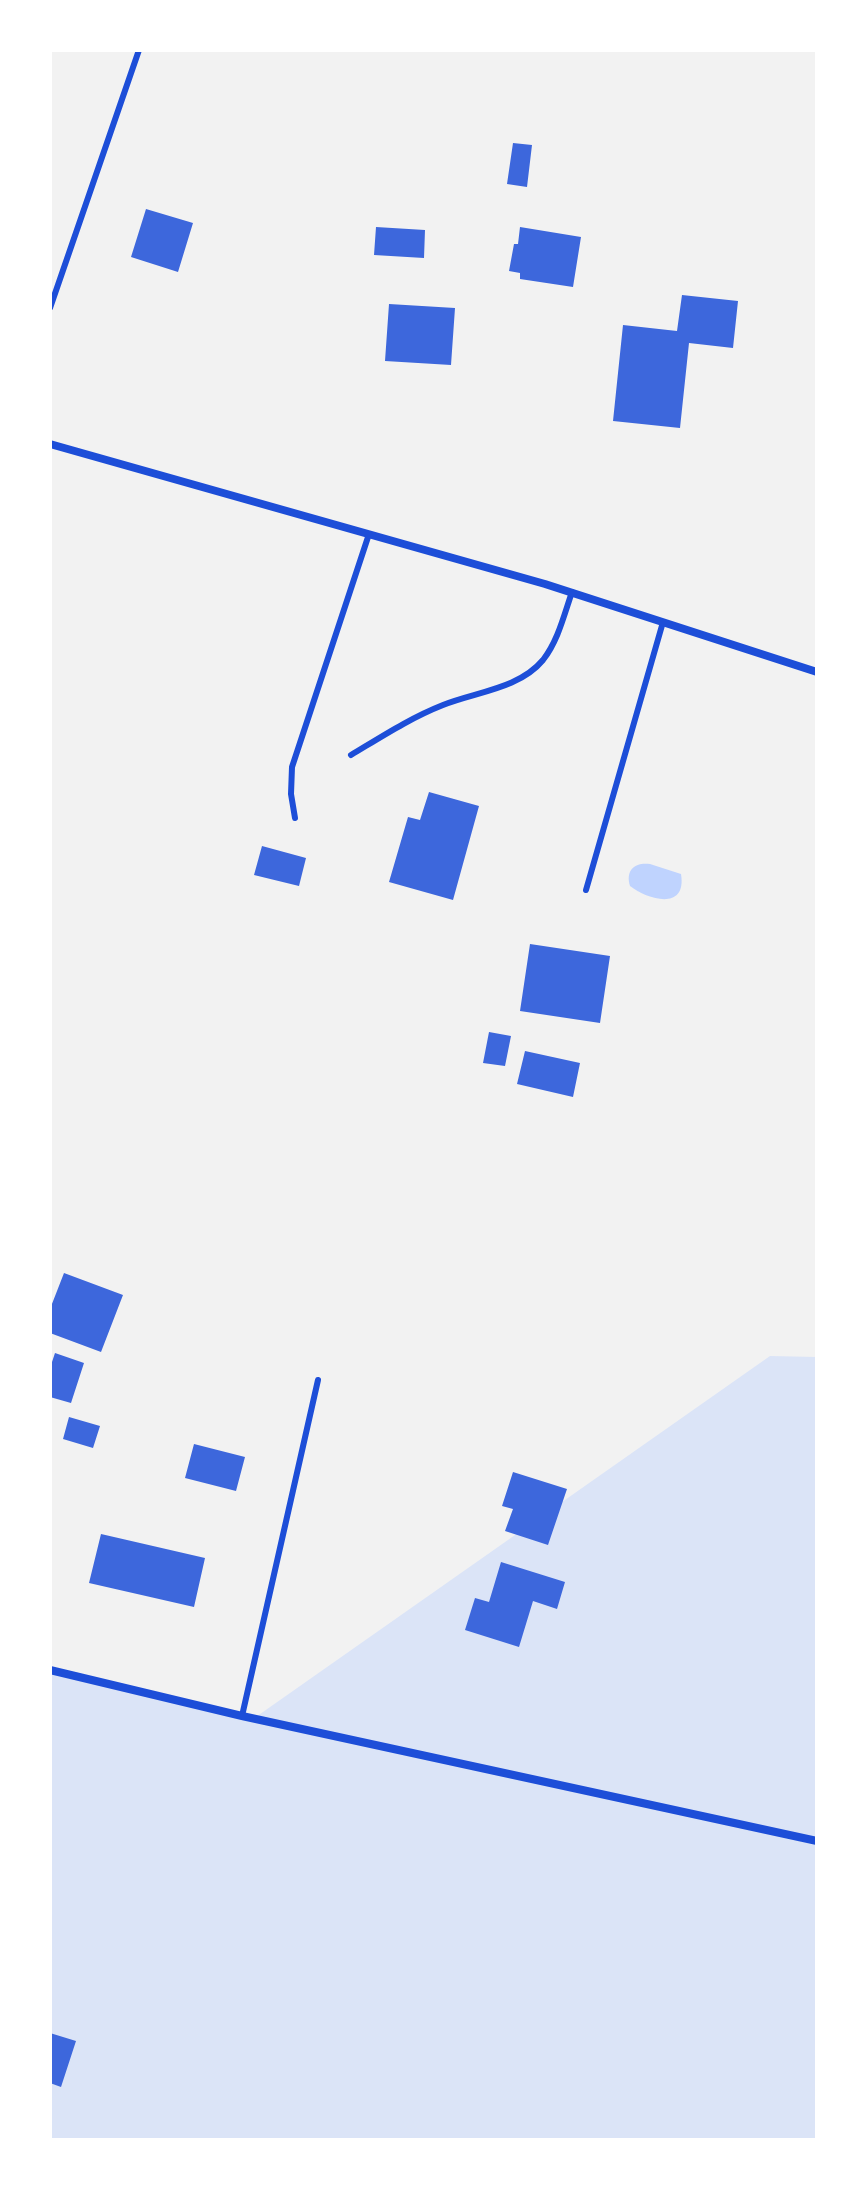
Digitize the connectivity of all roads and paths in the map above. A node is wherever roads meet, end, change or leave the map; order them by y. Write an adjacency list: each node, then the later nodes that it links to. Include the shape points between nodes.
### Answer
1 (139, 50): 2 (lane)
2 (50, 308)
3 (50, 444): 4 (street)
4 (369, 534): 5 (street); 9 (lane, via 292,767)
5 (572, 592): 6 (street); 8 (lane, via 551,648 528,673 444,704)
6 (663, 622): 7 (street); 10 (lane)
7 (817, 672)
8 (351, 755)
9 (295, 818)
10 (586, 890)
11 (318, 1380): 13 (lane)
12 (50, 1670): 13 (street)
13 (242, 1716): 14 (street)
14 (817, 1841)

